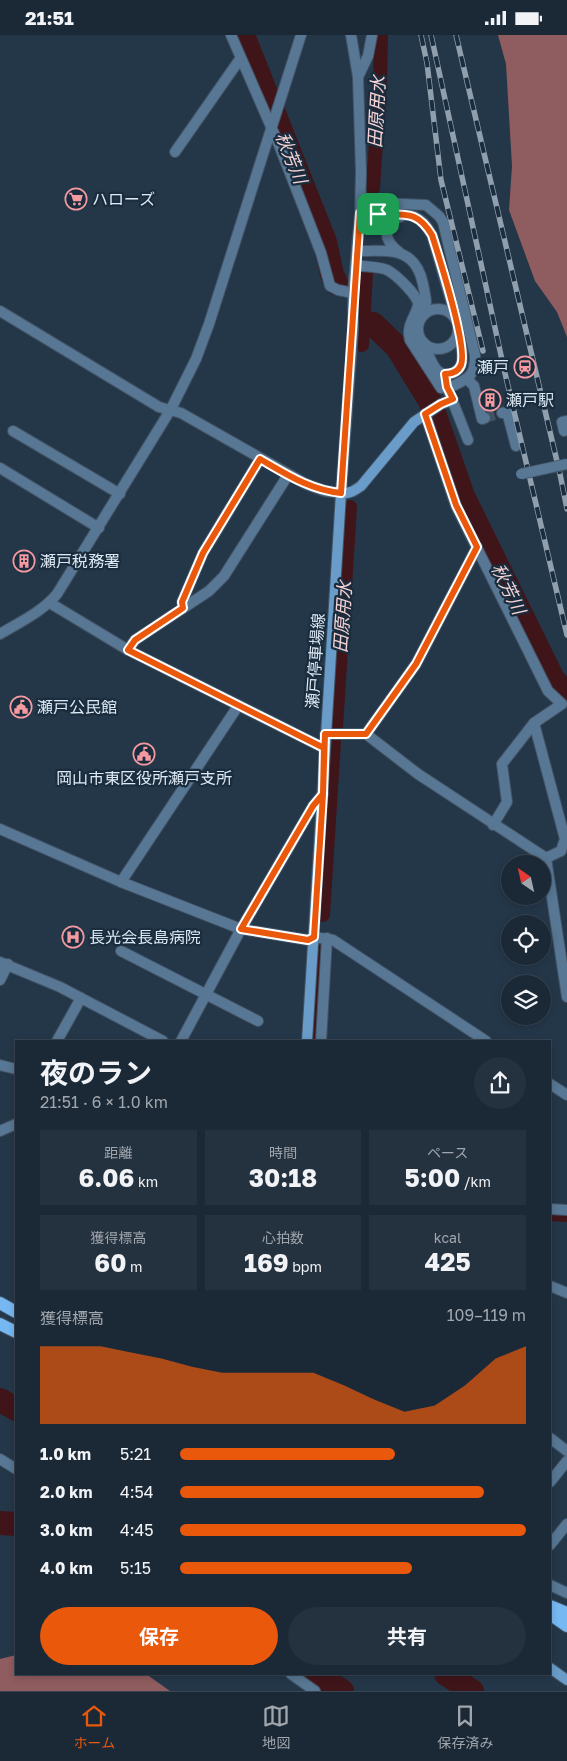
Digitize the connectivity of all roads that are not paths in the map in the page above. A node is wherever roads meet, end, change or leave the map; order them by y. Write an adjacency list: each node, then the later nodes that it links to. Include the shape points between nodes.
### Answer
1 (231, 35): 5 (street)
2 (301, 35): 7 (street)
3 (351, 35): 6 (street)
4 (372, 35): 6 (street, via 368,56)
5 (240, 59): 7 (street); 8 (street)
6 (358, 77): 10 (street)
7 (271, 127): 15 (street, via 321,253 330,286); 26 (street, via 209,324)
8 (175, 152)
9 (378, 203): 22 (street, via 426,205 444,222 475,355 473,372)
10 (360, 213): 11 (street); 12 (street)
11 (405, 215): 13 (street, via 394,219 387,229 388,240); 18 (street, via 425,223 432,235)
12 (358, 251): 13 (street); 15 (street)
13 (399, 252): 17 (street, via 410,257 421,275 427,304)
14 (362, 266): 24 (street, via 388,270 414,294 418,307 408,334)
15 (354, 293): 38 (street)
16 (0, 311): 26 (street, via 159,407)
17 (424, 315): 18 (street, via 441,309); 20 (street, via 418,326)
18 (456, 318): 19 (street)
19 (458, 332): 20 (street, via 448,347 435,349); 21 (street, via 461,365 455,372)
20 (424, 343): 21 (street, via 434,366)
21 (445, 374): 25 (street)
22 (467, 379): 23 (street); 29 (street, via 474,386 482,419)
23 (455, 385)
24 (441, 388)
25 (453, 399): 28 (main road); 31 (street)
26 (171, 409): 33 (street); 39 (street)
27 (502, 413): 32 (street, via 507,412)
28 (425, 414): 38 (main road, via 414,421 361,485 354,491); 41 (street, via 456,505)
29 (485, 419)
30 (13, 431): 39 (street)
31 (468, 440)
32 (516, 447)
33 (260, 459): 37 (street); 43 (street, via 203,553 182,602)
34 (567, 464): 36 (street, bridge)
35 (0, 468): 40 (street)
36 (521, 474)
37 (288, 475): 38 (street, via 325,491); 43 (street, via 224,576 209,591)
38 (341, 493): 48 (main road, 瀬戸停車場線)
39 (120, 495): 40 (street)
40 (99, 528): 42 (street)
41 (477, 547): 47 (street, via 548,691 562,704); 49 (street, via 416,664)
42 (50, 603): 44 (street); 45 (street)
43 (183, 608): 45 (street, via 135,640)
44 (0, 634)
45 (128, 650): 46 (street)
46 (238, 706): 50 (street); 56 (street)
47 (534, 723): 52 (street, via 502,764 507,801); 55 (street, via 565,839 561,851)
48 (325, 734): 49 (street); 50 (main road, 瀬戸停車場線)
49 (366, 734): 52 (street)
50 (324, 748): 51 (main road, 瀬戸停車場線)
51 (323, 794): 58 (street); 59 (main road, 瀬戸停車場線)
52 (493, 825): 54 (street)
53 (0, 829): 56 (street)
54 (541, 855)
55 (551, 856)
56 (121, 882): 58 (street)
57 (551, 891): 65 (street)
58 (241, 929): 59 (street, via 308,940); 64 (street)
59 (314, 937): 60 (street); 71 (main road, 瀬戸停車場線)
60 (327, 937): 72 (street); 73 (street)
61 (121, 951): 64 (street)
62 (4, 963): 63 (street); 66 (street)
63 (0, 980)
64 (206, 995): 67 (street); 70 (street)
65 (567, 997)
66 (81, 998): 68 (street); 69 (street)
67 (258, 1021)
68 (58, 1040)
69 (161, 1040)
70 (182, 1040)
71 (307, 1040)
72 (321, 1040)
73 (484, 1040)
74 (0, 1065): 75 (street)
75 (15, 1069)
76 (551, 1084): 77 (street)
77 (566, 1092)
78 (15, 1124): 79 (street)
79 (0, 1131)
80 (551, 1209): 81 (street)
81 (567, 1210)
82 (551, 1286): 83 (street)
83 (567, 1293)
84 (0, 1303): 85 (main road)
85 (15, 1311)
86 (0, 1324): 87 (main road)
87 (15, 1332)
88 (551, 1439): 89 (street)
89 (567, 1451)
90 (0, 1459): 92 (street)
91 (567, 1461): 93 (street)
92 (15, 1468)
93 (551, 1481)
94 (567, 1524): 95 (street)
95 (551, 1544)
96 (551, 1585): 97 (street)
97 (567, 1593)
98 (551, 1606): 99 (main road)
99 (567, 1613)
100 (551, 1615): 102 (main road)
101 (551, 1626): 103 (main road)
102 (567, 1626)
103 (567, 1634)
104 (551, 1669): 106 (main road)
105 (292, 1675): 107 (street)
106 (567, 1680)
107 (315, 1691)

